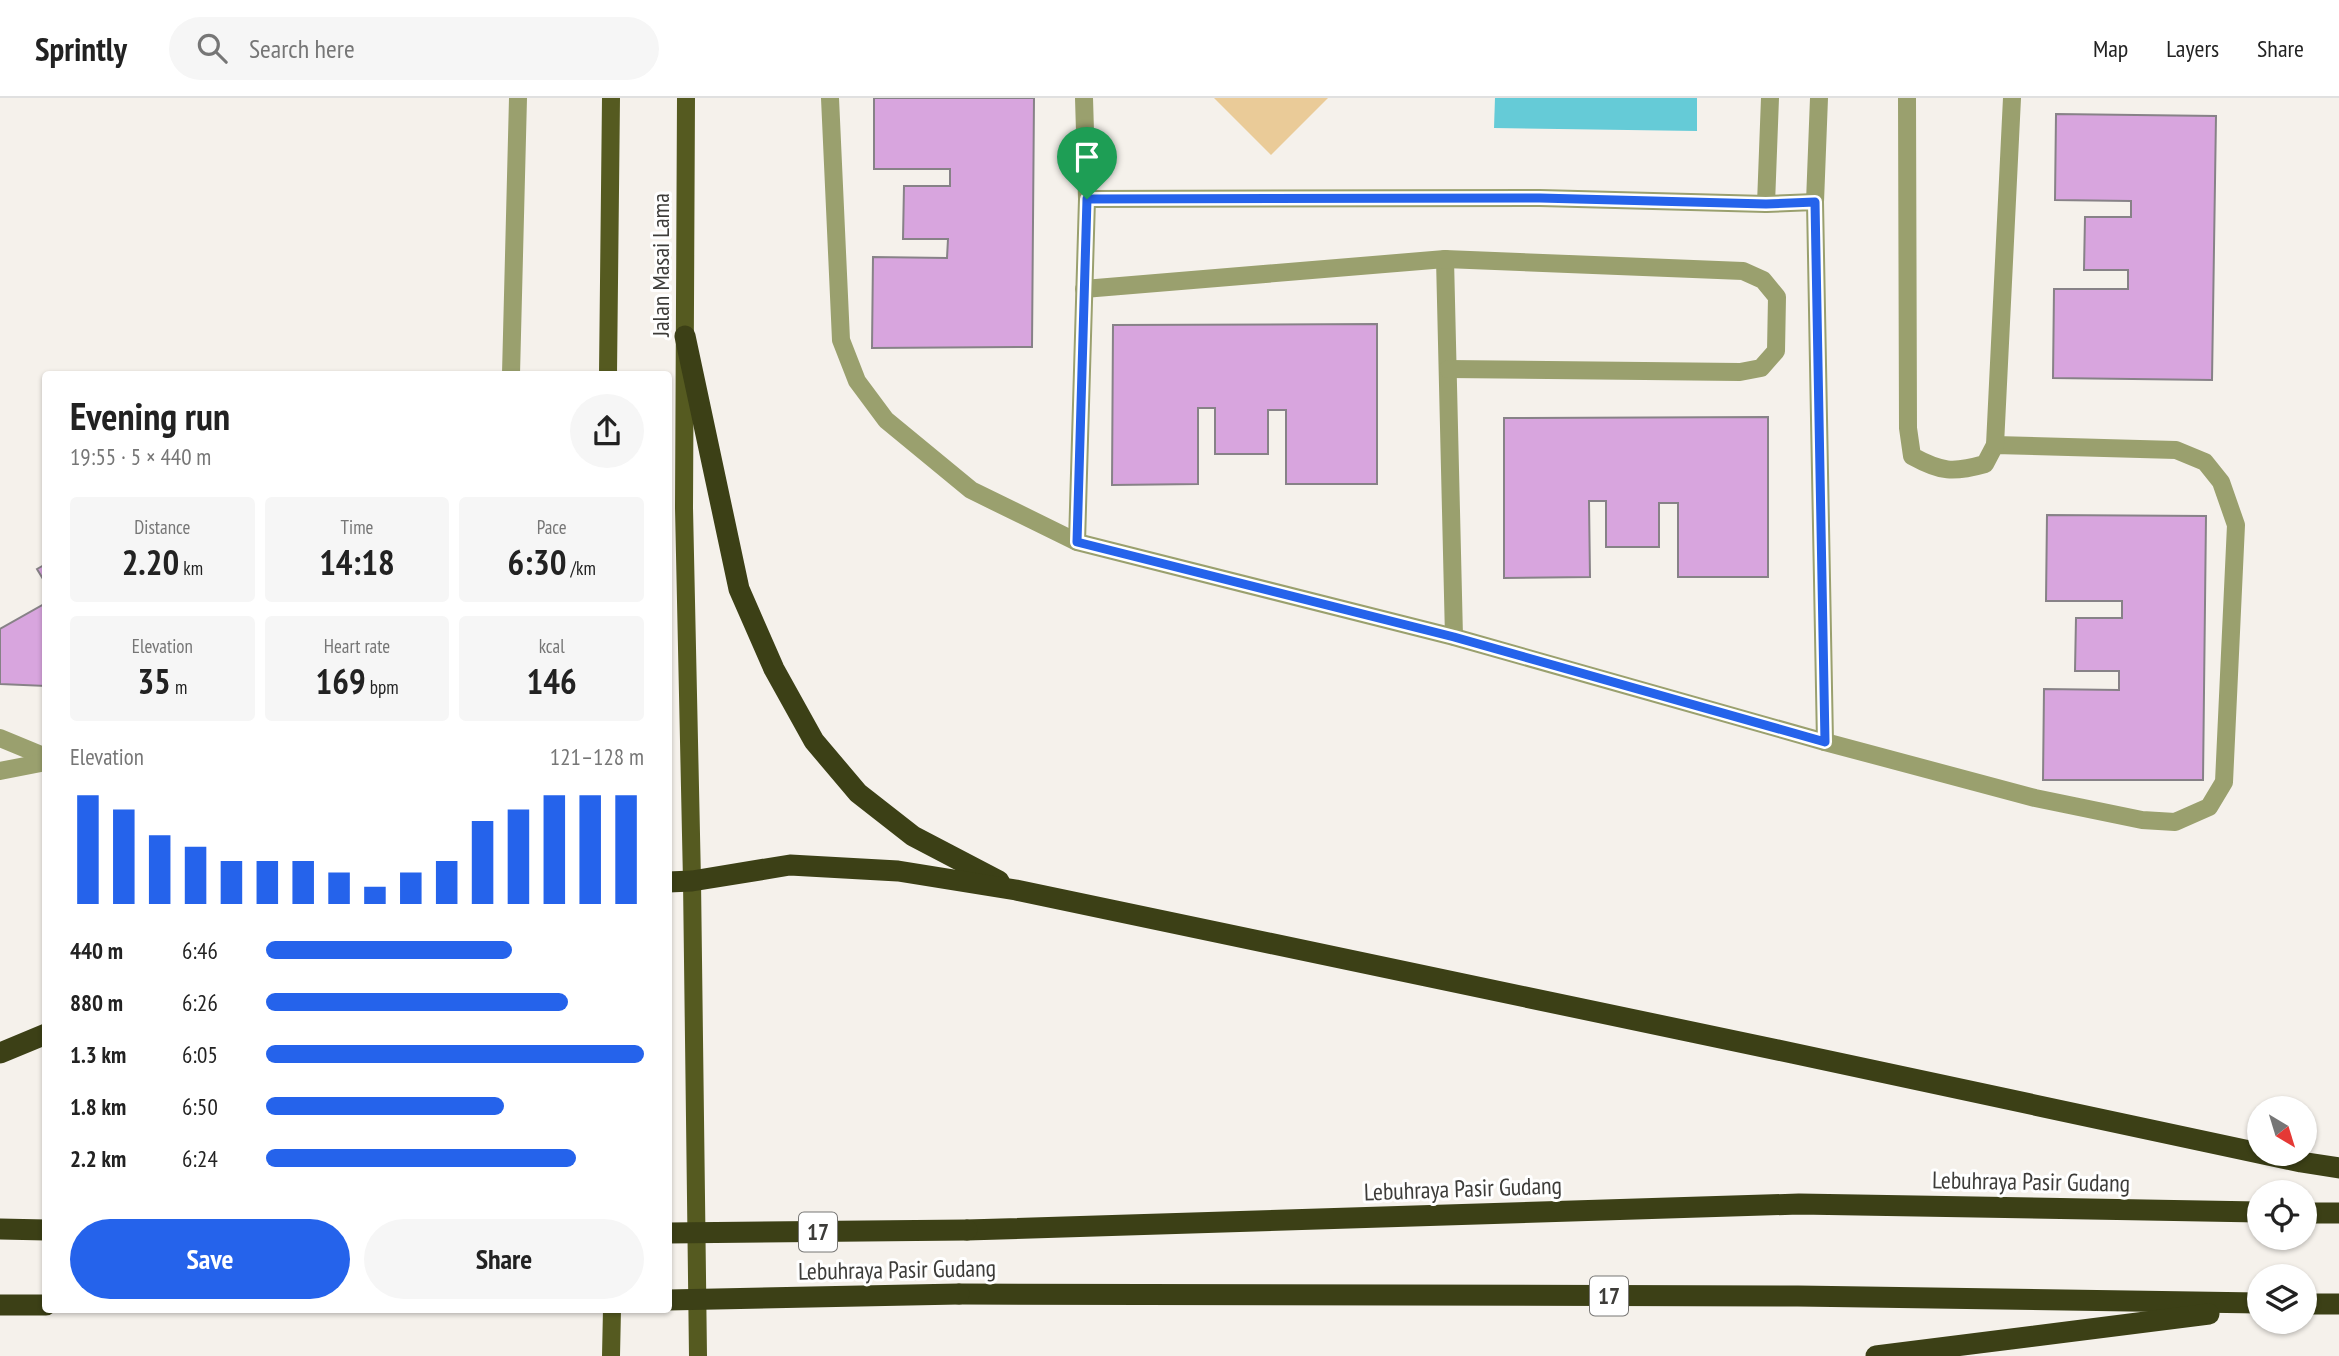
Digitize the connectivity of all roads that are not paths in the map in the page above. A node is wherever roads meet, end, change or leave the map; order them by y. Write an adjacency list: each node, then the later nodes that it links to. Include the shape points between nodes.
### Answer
1 (518, 98): 17 (lane)
2 (611, 98): 18 (main road, Jalan Masai Lama)
3 (686, 98): 15 (main road, Jalan Masai Lama)
4 (830, 98): 20 (lane, via 841,340 857,381 886,420 971,490)
5 (1084, 98): 10 (lane)
6 (1770, 98): 12 (lane)
7 (1819, 98): 11 (lane)
8 (1907, 98): 19 (lane, via 1908,428 1912,456 1934,468 1962,470 1984,464)
9 (2012, 98): 19 (lane)
10 (1087, 199): 12 (lane, via 1540,198); 14 (lane)
11 (1815, 202): 12 (lane); 23 (lane)
12 (1766, 204)
13 (1446, 260): 14 (lane); 16 (lane); 16 (lane, via 1743,271 1763,280 1777,296 1776,351 1761,368 1740,372)
14 (1084, 289): 20 (lane)
15 (685, 336): 27 (main road, Jalan Masai Lama); 29 (highway, via 739,589 774,669 814,741 858,793 913,836)
16 (1448, 369): 21 (lane)
17 (511, 371)
18 (608, 371)
19 (1995, 445): 23 (lane, via 2176,450 2205,462 2221,482 2236,525 2224,782 2209,807 2175,822 2142,820 2035,798)
20 (1077, 542): 21 (lane)
21 (1454, 637): 23 (lane)
22 (0, 738): 24 (lane)
23 (1825, 742)
24 (42, 758)
25 (42, 761): 26 (lane)
26 (0, 771)
27 (692, 881): 28 (highway); 29 (highway, via 790,865 898,871); 48 (main road, Jalan Masai Lama)
28 (672, 882)
29 (1016, 890): 32 (highway)
30 (42, 1036): 31 (highway)
31 (0, 1053)
32 (2339, 1168)
33 (2247, 1212): 38 (highway, Lebuhraya Pasir Gudang / 17, bridge, via 1799,1204 967,1230)
34 (2317, 1213): 35 (highway)
35 (2339, 1213)
36 (0, 1229): 37 (highway)
37 (42, 1230)
38 (672, 1233)
39 (672, 1300): 44 (highway, Lebuhraya Pasir Gudang / 17, bridge, via 959,1294 1798,1296)
40 (2317, 1304): 41 (highway)
41 (2339, 1304)
42 (0, 1305): 43 (highway)
43 (42, 1305)
44 (2247, 1305)
45 (2247, 1307): 49 (highway)
46 (612, 1313): 47 (main road)
47 (611, 1356)
48 (698, 1356)
49 (1876, 1356)

